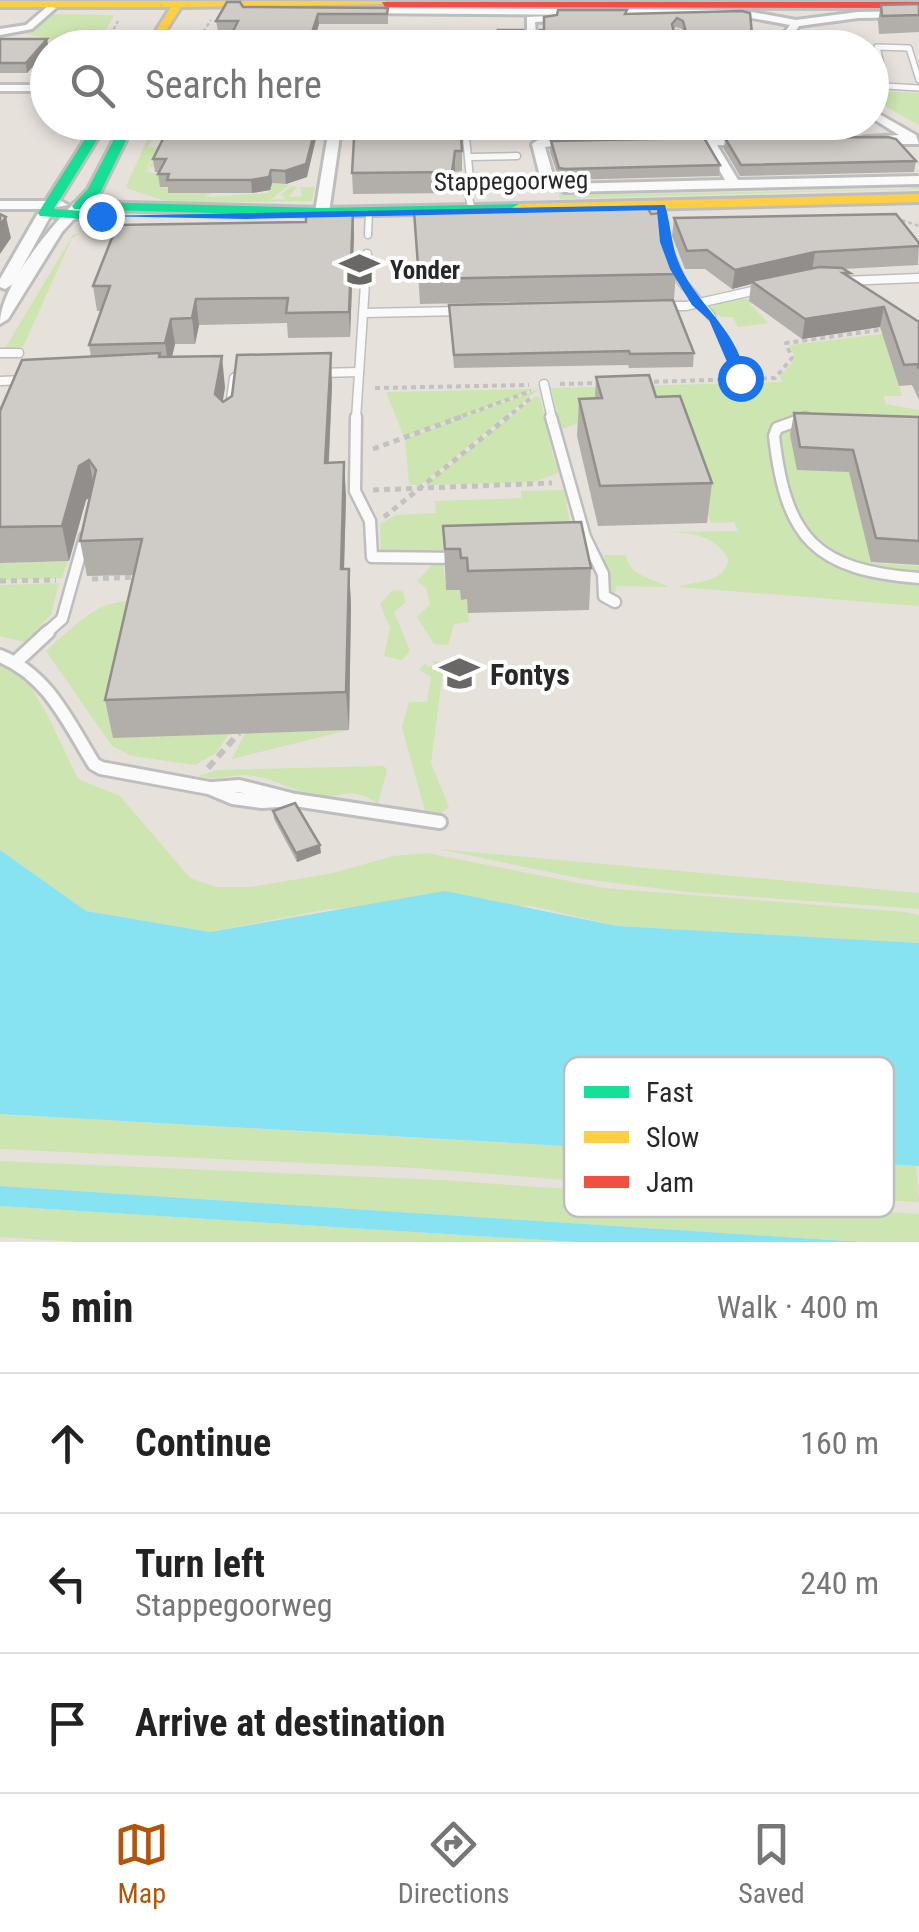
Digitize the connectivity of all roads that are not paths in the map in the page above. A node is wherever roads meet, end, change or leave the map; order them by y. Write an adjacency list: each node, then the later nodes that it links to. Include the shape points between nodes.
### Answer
1 (829, 4): 2 (main road); 5 (main road); 6 (main road)
2 (194, 5): 3 (main road); 4 (main road); 5 (main road); 11 (main road); 12 (main road)
3 (0, 6): 4 (main road)
4 (51, 8): 15 (street, via 29,27)
5 (284, 9): 7 (street); 8 (street)
6 (911, 9): 10 (street)
7 (247, 12)
8 (638, 16): 9 (street); 10 (street, via 750,14); 13 (street, via 530,19)
9 (668, 20)
10 (796, 23): 14 (street)
11 (168, 30)
12 (182, 30)
13 (531, 30)
14 (791, 30)
15 (0, 32)
16 (889, 47): 17 (lane, via 909,48)
17 (919, 84): 18 (lane)
18 (889, 86)
19 (0, 88): 20 (street)
20 (30, 88)
21 (889, 123): 27 (street)
22 (94, 140): 38 (main road)
23 (121, 140): 38 (main road, via 95,189)
24 (337, 140): 40 (street)
25 (467, 140): 32 (lane)
26 (588, 140): 34 (street, via 538,144 549,184)
27 (916, 140): 28 (street)
28 (851, 141)
29 (663, 142): 30 (street)
30 (709, 142): 31 (street); 34 (street)
31 (763, 142)
32 (470, 156): 33 (lane); 35 (lane)
33 (517, 156)
34 (734, 184): 36 (street)
35 (471, 199): 39 (main road, Stappegoorweg); 41 (main road, Stappegoorweg)
36 (915, 206): 41 (main road, Stappegoorweg, via 821,203)
37 (0, 209): 38 (street, Stappegoorweg)
38 (61, 210): 40 (main road, Stappegoorweg); 48 (street); 54 (street, via 56,230)
39 (369, 211): 40 (main road, Stappegoorweg); 43 (lane)
40 (322, 212)
41 (663, 217): 42 (lane); 49 (lane, via 676,269)
42 (684, 230)
43 (368, 235)
44 (367, 254): 52 (lane)
45 (919, 278): 46 (lane)
46 (834, 280)
47 (768, 288): 49 (lane)
48 (0, 294)
49 (696, 302): 50 (lane); 53 (lane)
50 (648, 306)
51 (477, 310): 52 (lane)
52 (364, 313): 57 (lane)
53 (712, 316)
54 (0, 319)
55 (0, 353): 56 (lane)
56 (19, 353)
57 (360, 372): 58 (lane); 70 (lane, via 355,491 370,521 372,556)
58 (308, 373)
59 (256, 374): 60 (lane)
60 (238, 375): 61 (lane); 66 (lane)
61 (220, 376)
62 (35, 380): 63 (lane)
63 (0, 381)
64 (544, 386): 68 (lane)
65 (812, 417): 71 (lane, via 786,422 774,436 802,535 860,572)
66 (227, 426)
67 (90, 518): 74 (lane, via 62,618)
68 (593, 552): 69 (lane); 72 (lane, via 604,574 604,596)
69 (574, 553)
70 (478, 557)
71 (919, 578)
72 (615, 602)
73 (0, 656): 74 (lane)
74 (18, 660): 75 (lane, via 34,673 94,764 119,774 234,798 295,800)
75 (440, 822)

